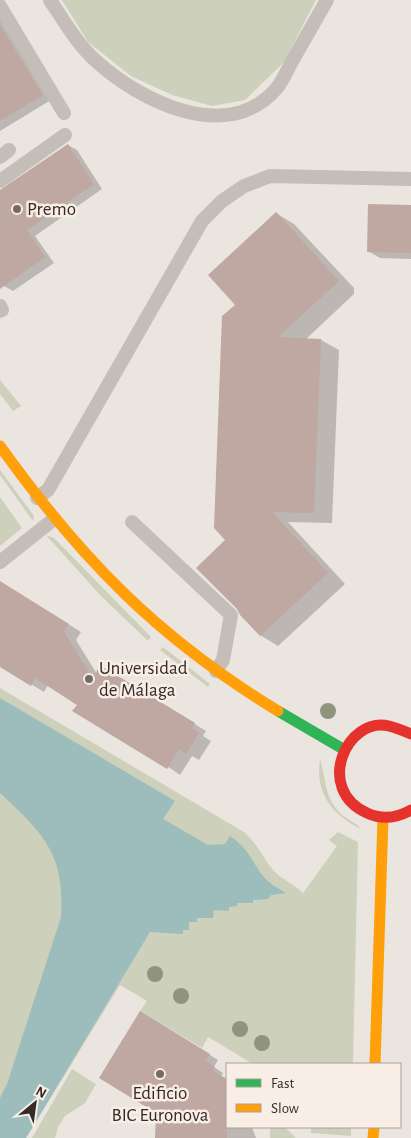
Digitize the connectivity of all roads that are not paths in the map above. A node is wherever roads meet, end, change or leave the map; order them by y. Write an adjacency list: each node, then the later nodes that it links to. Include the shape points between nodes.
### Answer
1 (50, 0): 2 (lane, via 78,42 117,79 164,104 216,116 241,112 262,102 277,89)
2 (327, 0)
3 (0, 6): 4 (lane)
4 (64, 113)
5 (66, 135): 7 (lane)
6 (411, 179): 11 (lane, via 270,176 244,186 222,201 202,221 48,490)
7 (0, 181)
8 (0, 306): 9 (lane)
9 (0, 311)
10 (0, 446): 11 (main road)
11 (37, 498): 12 (main road)
12 (54, 519): 14 (lane); 15 (main road, via 118,590)
13 (132, 522): 15 (lane, via 231,615 223,660)
14 (0, 562)
15 (216, 671): 17 (main road)
16 (411, 734): 17 (main road, via 402,728 386,725 370,727 356,735)
17 (343, 749): 19 (main road, via 339,778 344,793 360,810)
18 (411, 810): 19 (main road)
19 (383, 818): 20 (main road)
20 (376, 1063)

